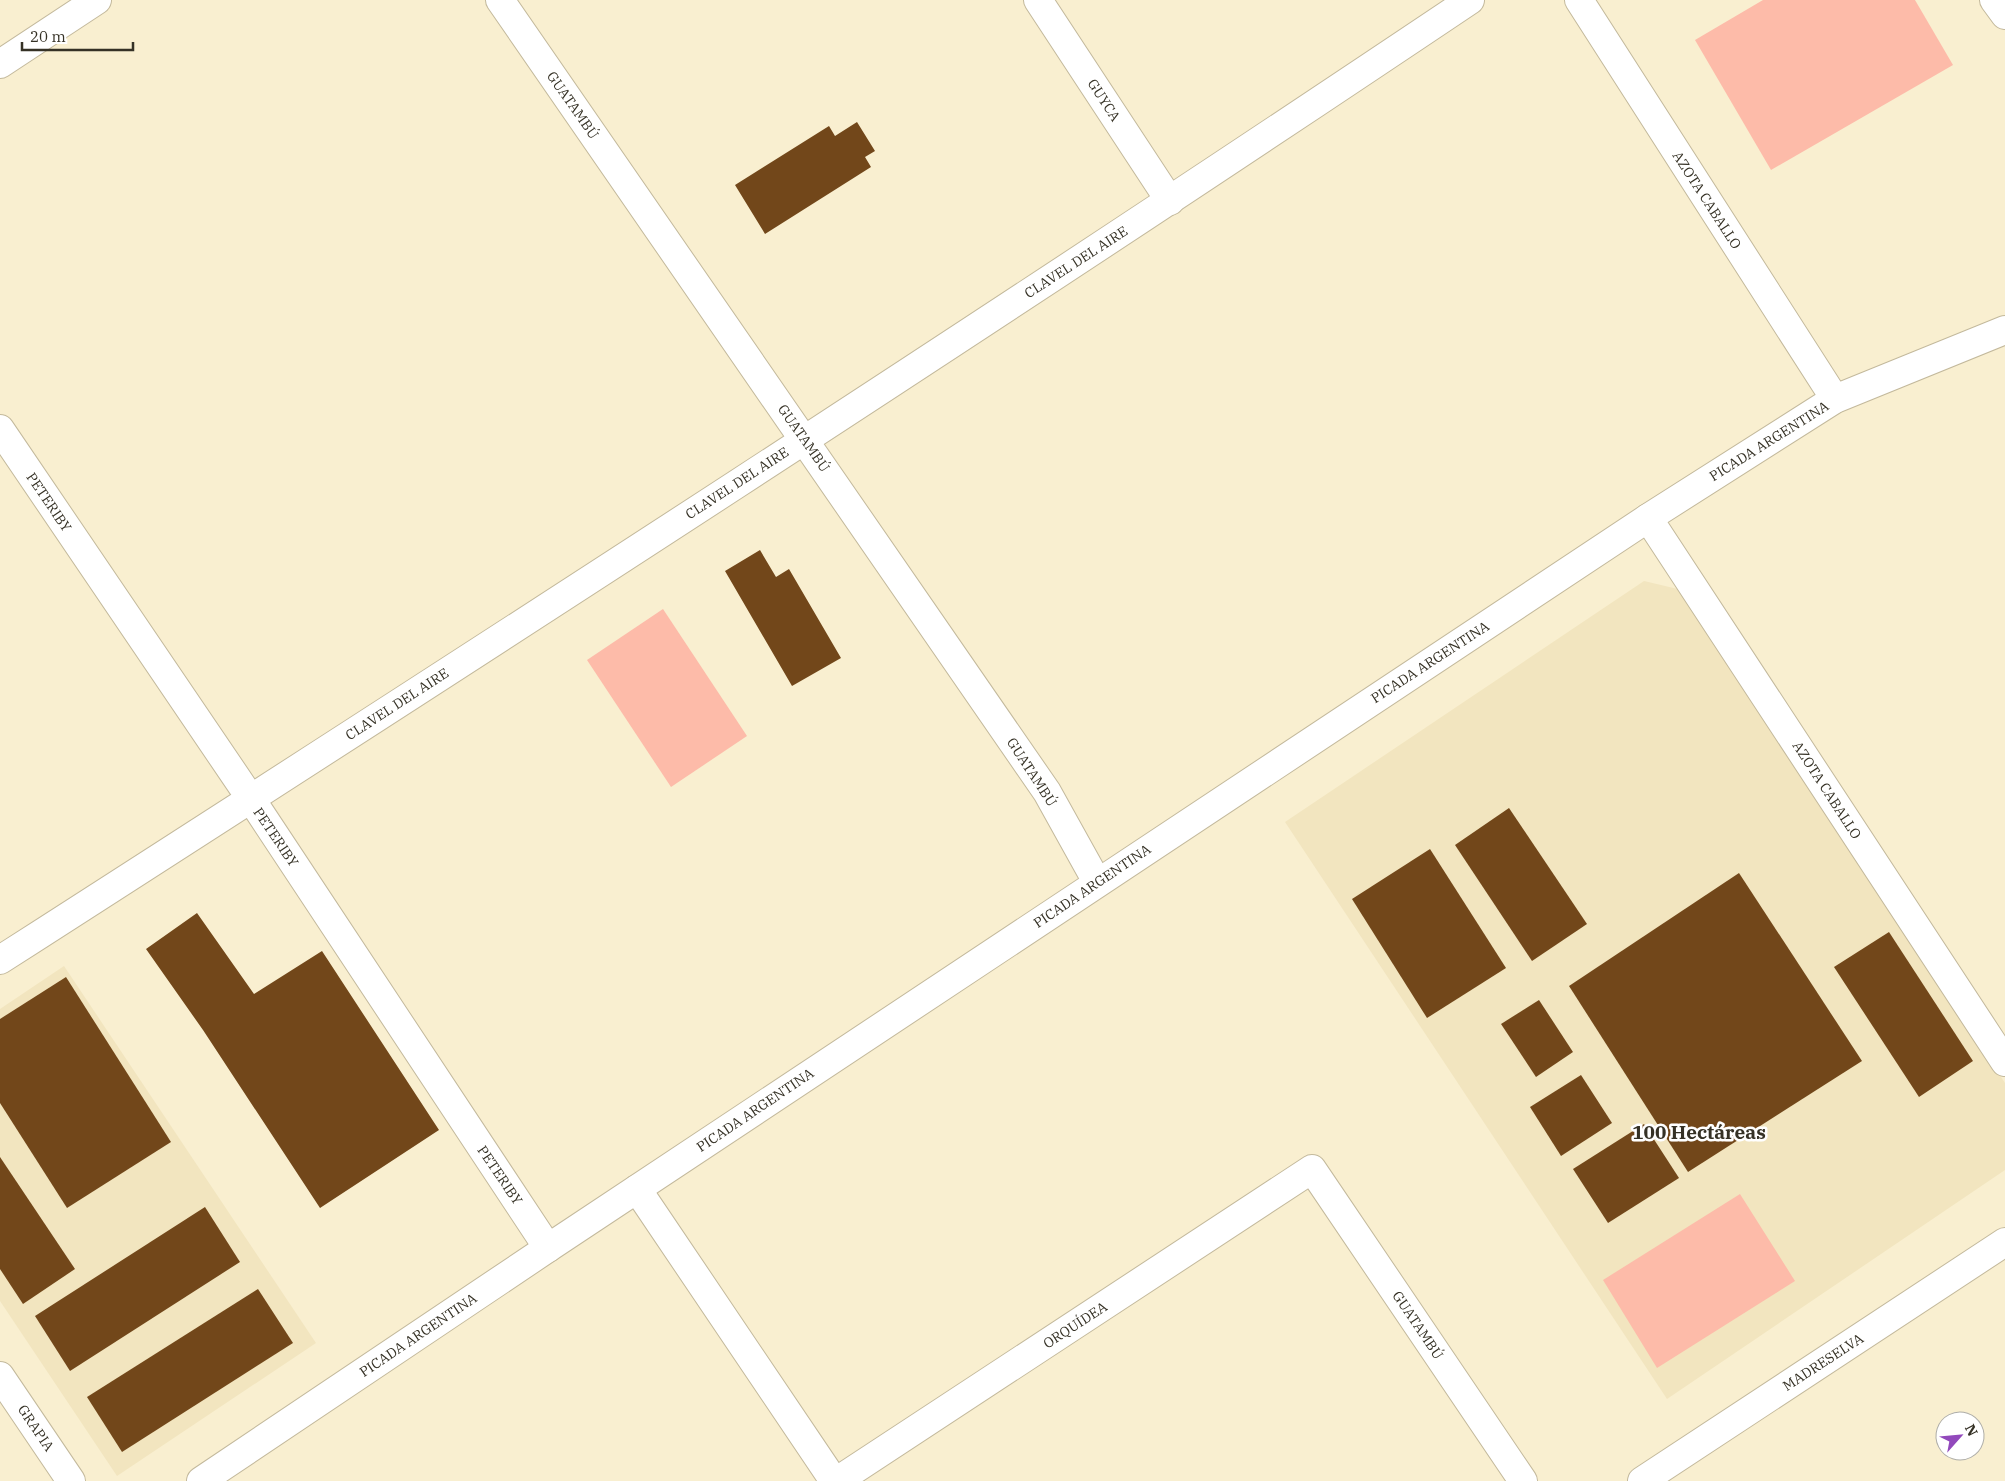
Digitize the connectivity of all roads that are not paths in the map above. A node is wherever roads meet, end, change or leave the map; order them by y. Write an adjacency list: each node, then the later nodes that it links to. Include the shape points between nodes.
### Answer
1 (97, 0): 8 (street)
2 (500, 0): 13 (street, GUATAMBÚ)
3 (1038, 0): 9 (street, GUYCA)
4 (1470, 0): 9 (street, CLAVEL DEL AIRE)
5 (1579, 0): 11 (street, AZOTA CABALLO)
6 (1994, 0): 7 (street)
7 (2005, 15)
8 (0, 64)
9 (1170, 201): 13 (street, CLAVEL DEL AIRE)
10 (2005, 330): 11 (street, PICADA ARGENTINA)
11 (1835, 399): 14 (street, PICADA ARGENTINA)
12 (0, 429): 15 (street, PETERIBY)
13 (804, 439): 15 (street, CLAVEL DEL AIRE); 16 (street, GUATAMBÚ, via 1047,792)
14 (1648, 518): 16 (street, PICADA ARGENTINA); 18 (street, AZOTA CABALLO)
15 (250, 799): 17 (street, CLAVEL DEL AIRE); 22 (street, PETERIBY)
16 (1098, 882): 20 (street, PICADA ARGENTINA)
17 (0, 960)
18 (2005, 1062)
19 (1312, 1169): 26 (street, ORQUÍDEA); 27 (street, GUATAMBÚ)
20 (637, 1189): 22 (street, PICADA ARGENTINA); 26 (street)
21 (2005, 1242): 28 (street, MADRESELVA)
22 (548, 1248): 25 (street, PICADA ARGENTINA)
23 (0, 1376): 24 (street, GRAPIA)
24 (71, 1481)
25 (202, 1481)
26 (835, 1481)
27 (1523, 1481)
28 (1642, 1481)

